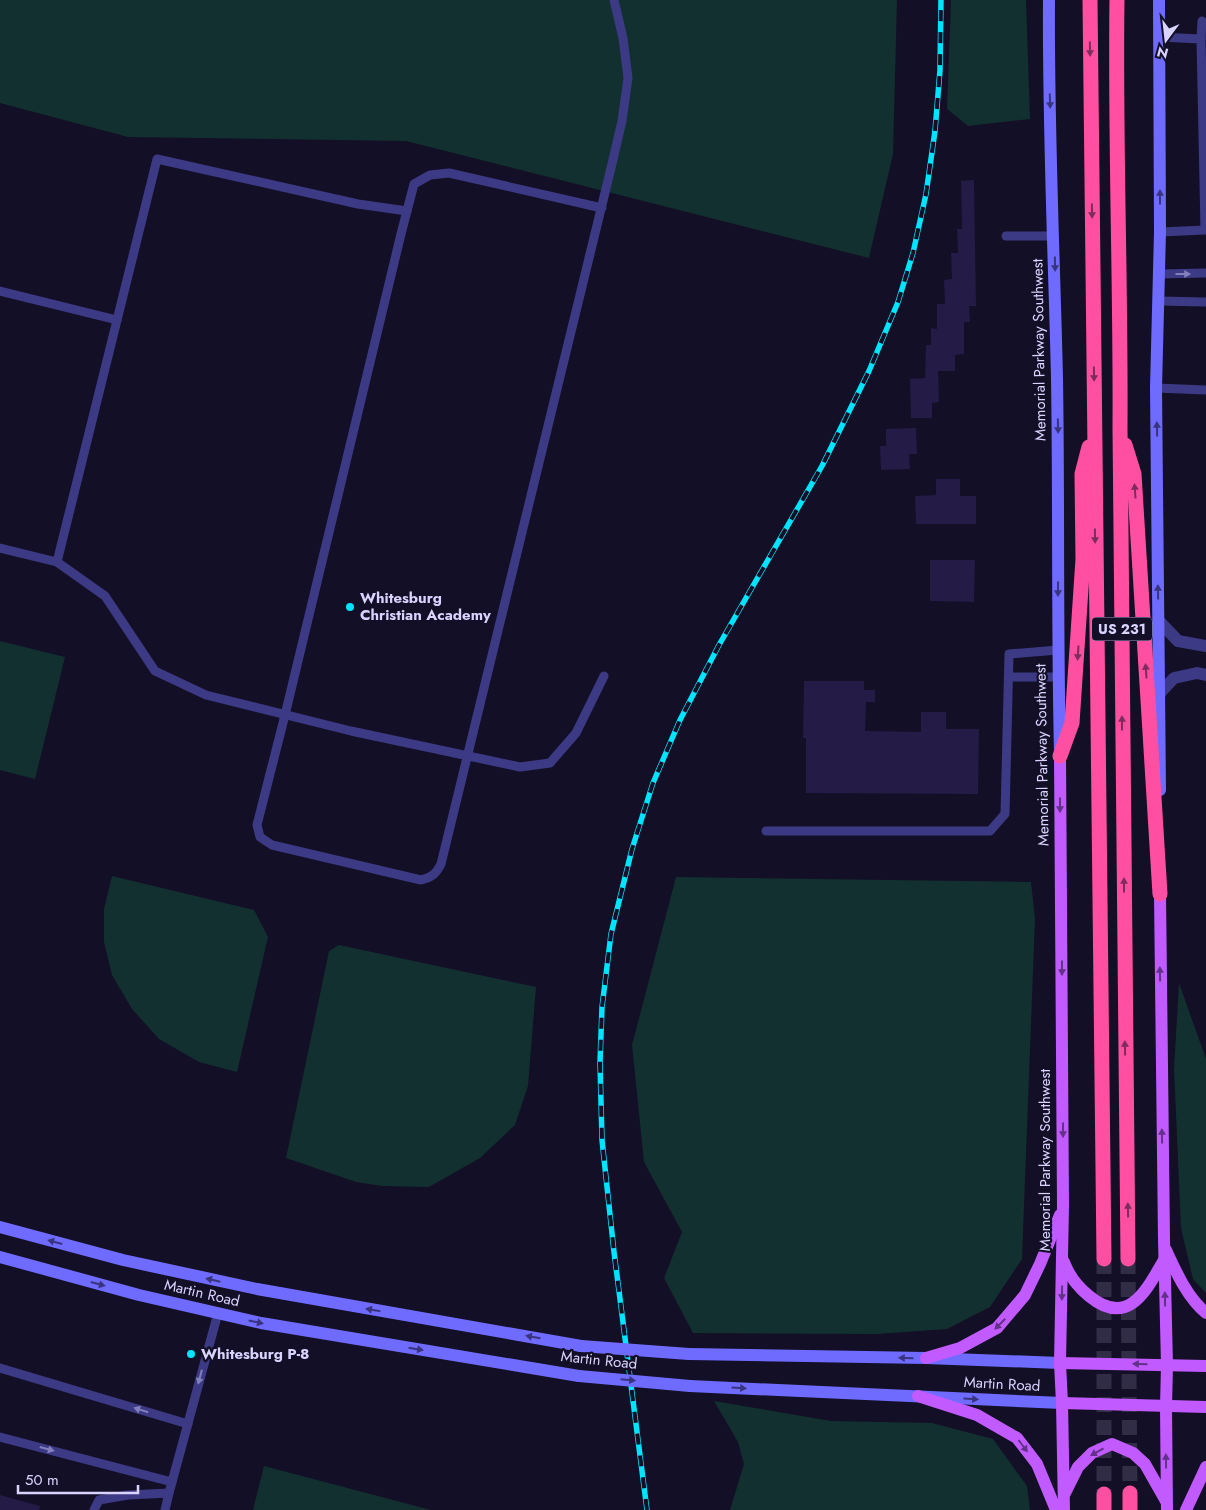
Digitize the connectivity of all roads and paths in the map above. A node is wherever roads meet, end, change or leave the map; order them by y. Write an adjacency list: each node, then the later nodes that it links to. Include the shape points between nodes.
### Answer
1 (614, 0): 9 (lane, via 628,78 622,121)
2 (1049, 0): 14 (main road, Memorial Parkway Southwest, one-way to 14)
3 (1090, 0): 24 (highway, US 231, one-way to 24)
4 (1117, 0): 23 (highway, US 231)
5 (1159, 0): 7 (main road)
6 (1202, 21): 8 (lane)
7 (1159, 37): 8 (lane); 12 (main road, one-way to 7)
8 (1201, 39): 11 (lane)
9 (602, 208): 10 (lane, via 449,173 430,175 414,184); 36 (lane)
10 (407, 211): 20 (lane, via 358,204 157,159); 35 (lane)
11 (1205, 230): 12 (lane)
12 (1160, 232): 16 (main road)
13 (1006, 236): 14 (lane)
14 (1054, 236): 29 (main road, Memorial Parkway Southwest, one-way to 29)
15 (1206, 273): 16 (lane, one-way to 15)
16 (1160, 274): 18 (main road)
17 (0, 291): 20 (lane)
18 (1159, 301): 19 (lane); 21 (main road)
19 (1206, 302)
20 (117, 320): 26 (lane)
21 (1156, 388): 22 (lane); 27 (main road, one-way to 21)
22 (1206, 390)
23 (1120, 428): 39 (highway, one-way to 23, via 1134,474); 46 (highway, US 231, one-way to 23)
24 (1094, 432): 37 (highway, one-way to 37, via 1082,474 1083,559 1072,723); 45 (highway, US 231, one-way to 45)
25 (0, 548): 26 (lane)
26 (57, 562): 35 (lane, via 105,596 155,671 206,695)
27 (1159, 621): 28 (street, via 1178,642); 34 (main road)
28 (1206, 646)
29 (1058, 650): 32 (lane, via 1009,654); 33 (main road, Memorial Parkway Southwest)
30 (1206, 674): 34 (street, via 1174,678)
31 (604, 676): 36 (lane, via 576,733 550,763 520,767)
32 (1009, 677): 33 (lane); 38 (lane, via 1004,814 990,831)
33 (1058, 677): 37 (main road, Memorial Parkway Southwest)
34 (1160, 693): 39 (main road)
35 (285, 715): 36 (lane); 36 (lane, via 257,825 260,837 272,845 421,880 432,877 441,864)
36 (467, 756)
37 (1060, 756): 40 (main road, Memorial Parkway Southwest, one-way to 40)
38 (766, 831)
39 (1160, 894): 42 (main road, one-way to 39)
40 (1063, 1205): 44 (main road, Memorial Parkway Southwest); 50 (main road, one-way to 50, via 1025,1295 997,1328 960,1348)
41 (0, 1227): 50 (main road, Martin Road, one-way to 41, bridge, via 688,1354 581,1346 257,1289 124,1260)
42 (1164, 1246): 47 (main road); 49 (main road, via 1181,1281)
43 (0, 1257): 48 (main road, Martin Road, one-way to 48)
44 (1062, 1257): 47 (main road, via 1068,1273 1082,1290 1096,1302 1112,1309 1124,1308 1135,1301 1148,1287); 51 (main road, Memorial Parkway Southwest, one-way to 51)
45 (1104, 1259)
46 (1128, 1259)
47 (1164, 1260): 52 (main road, one-way to 47)
48 (218, 1313): 55 (main road, Martin Road, one-way to 55, bridge, via 579,1376 690,1386); 59 (lane, one-way to 59)
49 (1206, 1313)
50 (926, 1358): 51 (main road, Martin Road)
51 (1060, 1363): 52 (main road, Martin Road, one-way to 51); 56 (main road, Memorial Parkway Southwest)
52 (1167, 1365): 53 (main road, Martin Road); 57 (main road)
53 (1206, 1366)
54 (0, 1368): 59 (lane, one-way to 54)
55 (918, 1396): 56 (main road, Martin Road, one-way to 56); 70 (main road, one-way to 70, via 976,1415 1017,1438 1037,1464)
56 (1062, 1403): 57 (main road, Martin Road); 66 (main road, Memorial Parkway Southwest)
57 (1166, 1407): 58 (main road, Martin Road); 67 (main road, one-way to 57)
58 (1206, 1407)
59 (188, 1424): 62 (lane)
60 (0, 1437): 62 (lane, one-way to 62)
61 (1206, 1467): 74 (main road)
62 (172, 1482): 63 (lane)
63 (169, 1493): 68 (lane, via 99,1500); 69 (lane)
64 (1130, 1493): 73 (highway)
65 (1104, 1494): 72 (highway)
66 (1064, 1496): 67 (main road, one-way to 66, via 1145,1464 1133,1453 1112,1444 1092,1453 1078,1467); 71 (main road, Memorial Parkway Southwest)
67 (1167, 1507)
68 (94, 1510)
69 (165, 1510)
70 (1056, 1510)
71 (1064, 1510)
72 (1104, 1510)
73 (1130, 1510)
74 (1186, 1510)

